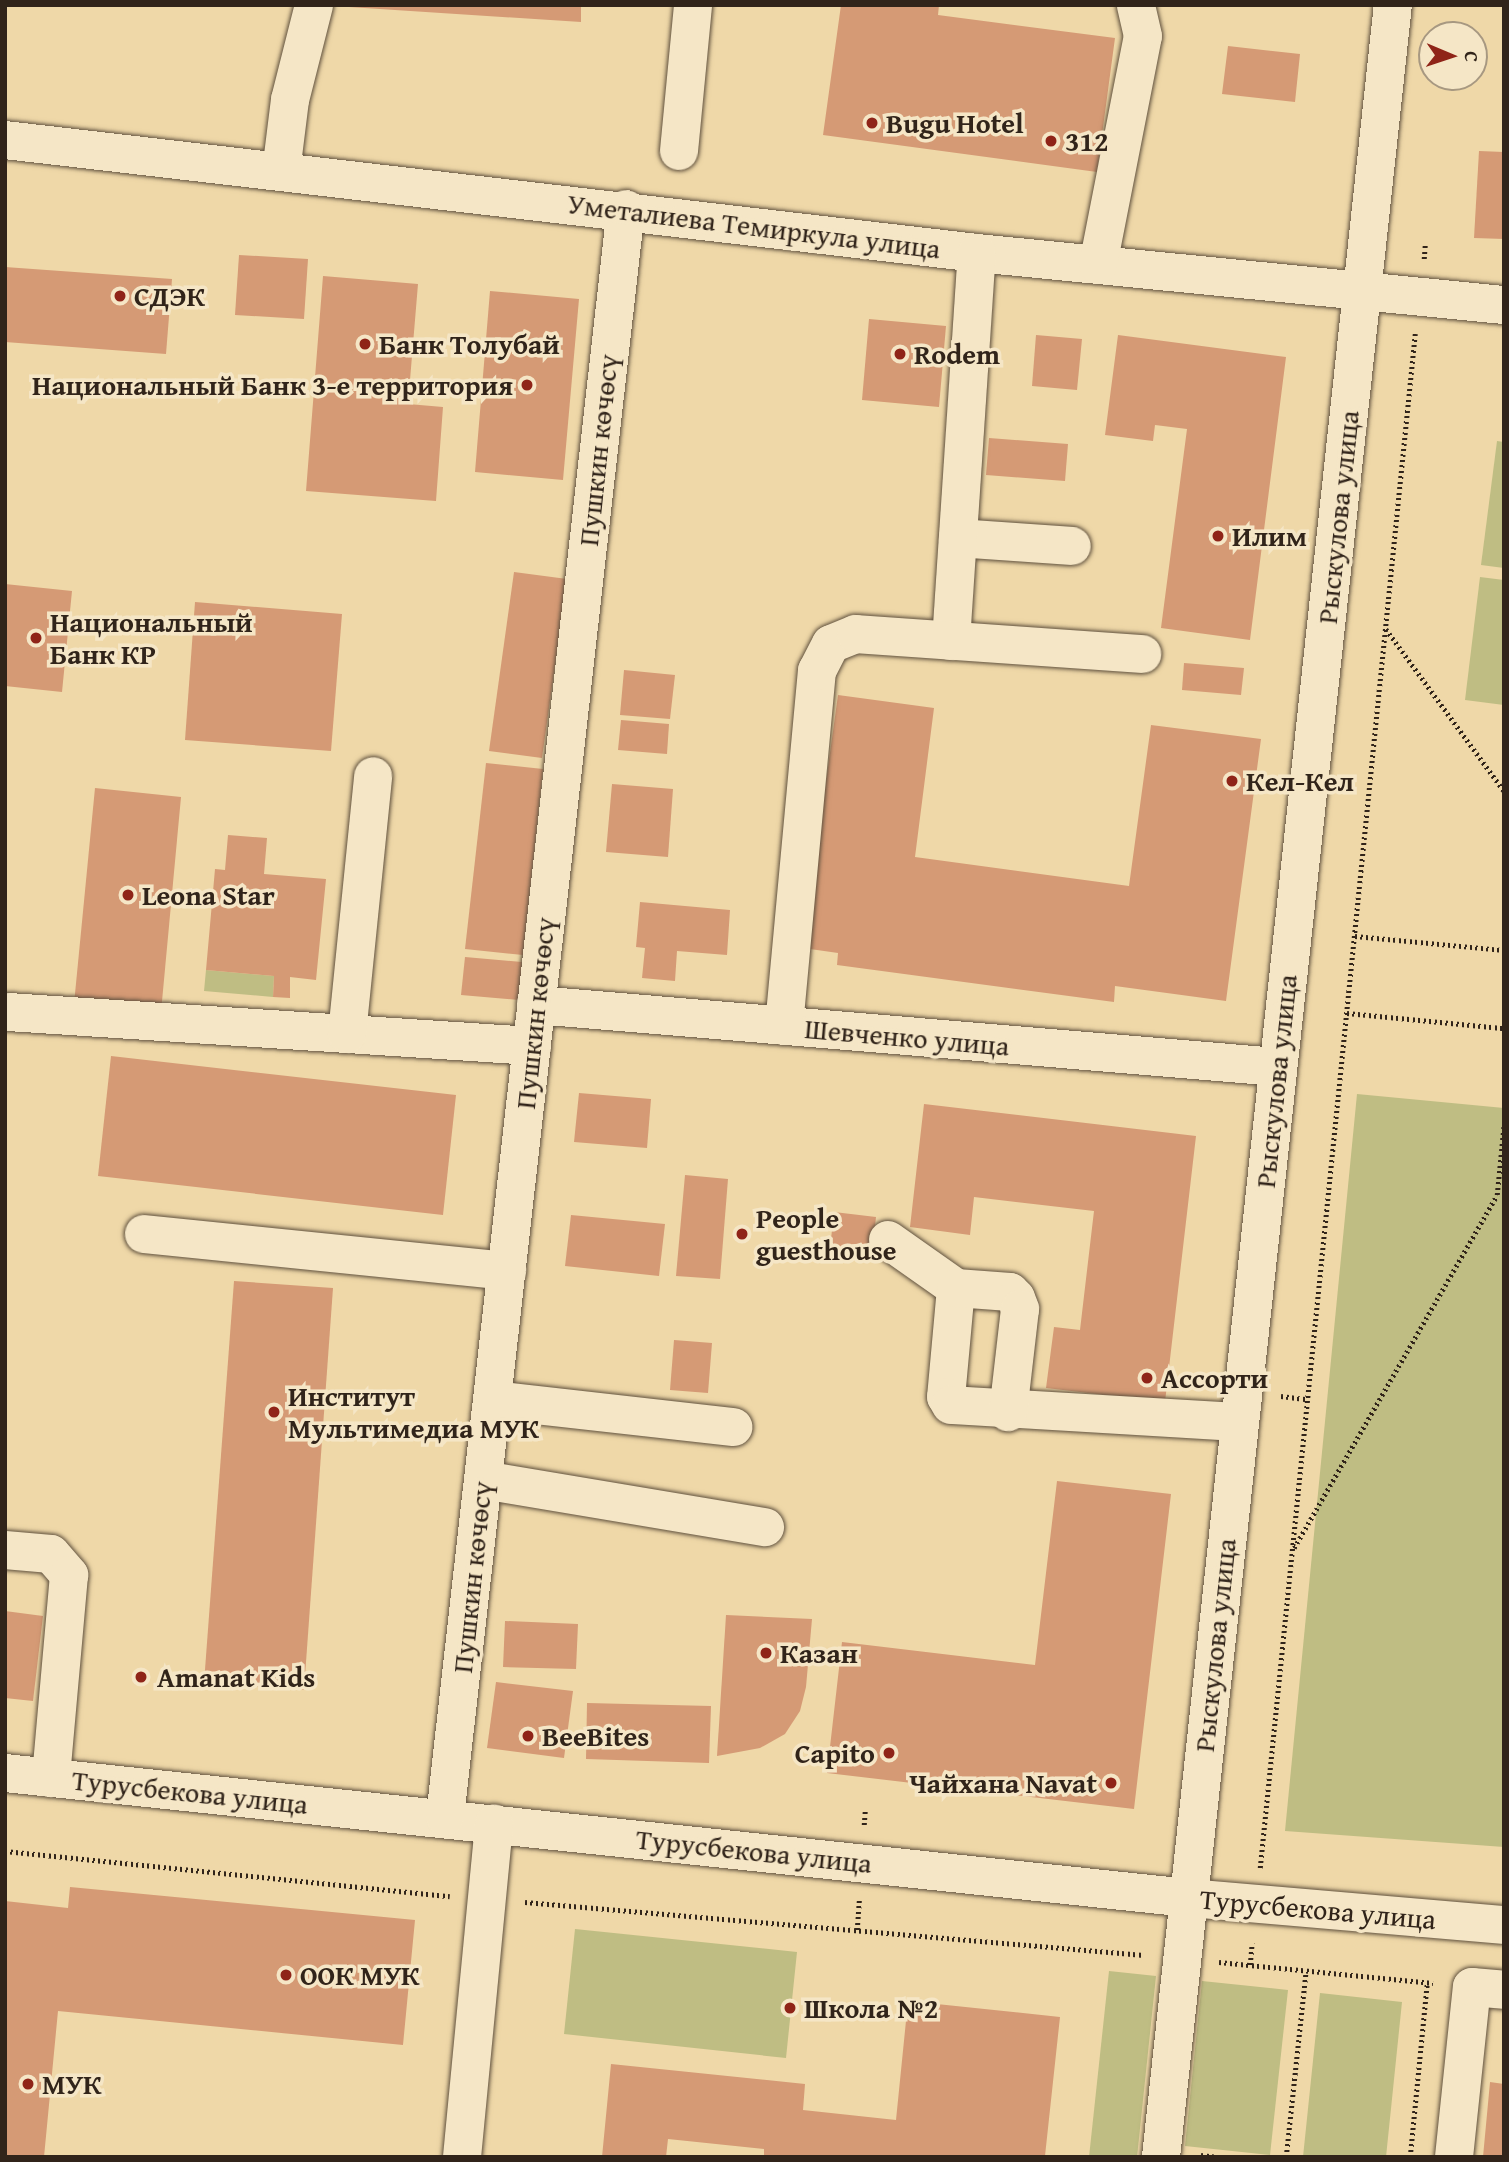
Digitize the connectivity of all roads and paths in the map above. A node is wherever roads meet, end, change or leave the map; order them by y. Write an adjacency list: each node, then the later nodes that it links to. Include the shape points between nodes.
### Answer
1 (314, 5): 7 (street, via 290,100)
2 (693, 5): 6 (street)
3 (1136, 5): 11 (street, via 1143,36)
4 (1393, 5): 12 (street, Рыскулова улица)
5 (5, 140): 7 (street, Уметалиева Темиркула улица)
6 (679, 150)
7 (281, 172): 8 (street, Уметалиева Темиркула улица)
8 (626, 209): 10 (street, Уметалиева Темиркула улица); 24 (street, Пушкин көчөсү)
9 (1426, 243): 13 (path)
10 (976, 253): 11 (street, Уметалиева Темиркула улица); 15 (street)
11 (1098, 265): 12 (street, Уметалиева Темиркула улица)
12 (1361, 291): 13 (street, Уметалиева Темиркула улица); 31 (street, Рыскулова улица)
13 (1420, 296): 14 (street, Уметалиева Темиркула улица); 17 (path)
14 (1504, 305)
15 (958, 538): 16 (street); 18 (street)
16 (1072, 546)
17 (1385, 628): 21 (path); 22 (path)
18 (951, 641): 19 (street); 27 (street, via 856,634 831,644 817,671)
19 (1142, 654)
20 (373, 776): 29 (street)
21 (1504, 791)
22 (1354, 936): 23 (path); 26 (path)
23 (1504, 950)
24 (536, 1005): 27 (street, Шевченко улица); 30 (street, Пушкин көчөсү)
25 (8, 1012): 29 (street)
26 (1347, 1013): 28 (path); 44 (path)
27 (784, 1026): 31 (street, Шевченко улица)
28 (1504, 1028)
29 (347, 1034): 30 (street)
30 (532, 1046): 35 (street, Пушкин көчөсү)
31 (1278, 1068): 39 (street, Рыскулова улица)
32 (1504, 1124): 44 (path, via 1497,1195)
33 (144, 1234): 35 (street)
34 (888, 1240): 36 (street)
35 (507, 1271): 37 (street, Пушкин көчөсү)
36 (956, 1288): 38 (street, via 946,1396 951,1405); 38 (street, via 1010,1292 1016,1298 1020,1309)
37 (492, 1400): 40 (street); 41 (street, Пушкин көчөсү)
38 (1008, 1412): 39 (street)
39 (1240, 1422): 50 (street, Рыскулова улица)
40 (733, 1427)
41 (483, 1480): 42 (street); 47 (street, Пушкин көчөсү)
42 (765, 1527)
43 (5, 1550): 46 (street, via 51,1555 69,1575)
44 (1293, 1551): 52 (path)
45 (5, 1773): 46 (street, Турусбекова улица)
46 (51, 1778): 47 (street, Турусбекова улица)
47 (445, 1817): 48 (street, Турусбекова улица)
48 (494, 1824): 50 (street, Турусбекова улица); 51 (street)
49 (5, 1851): 51 (path)
50 (1188, 1898): 52 (street, Турусбекова улица); 54 (street, Рыскулова улица)
51 (486, 1900): 54 (path); 59 (street)
52 (1256, 1904): 53 (street, Турусбекова улица); 55 (path)
53 (1504, 1924)
54 (1182, 1959): 55 (path); 60 (street, Рыскулова улица)
55 (1250, 1965): 56 (path)
56 (1306, 1970): 57 (path); 61 (path)
57 (1427, 1983): 58 (path); 62 (path)
58 (1488, 1989): 63 (street)
59 (462, 2157)
60 (1161, 2157)
61 (1286, 2157)
62 (1410, 2157)
63 (1454, 2157)

